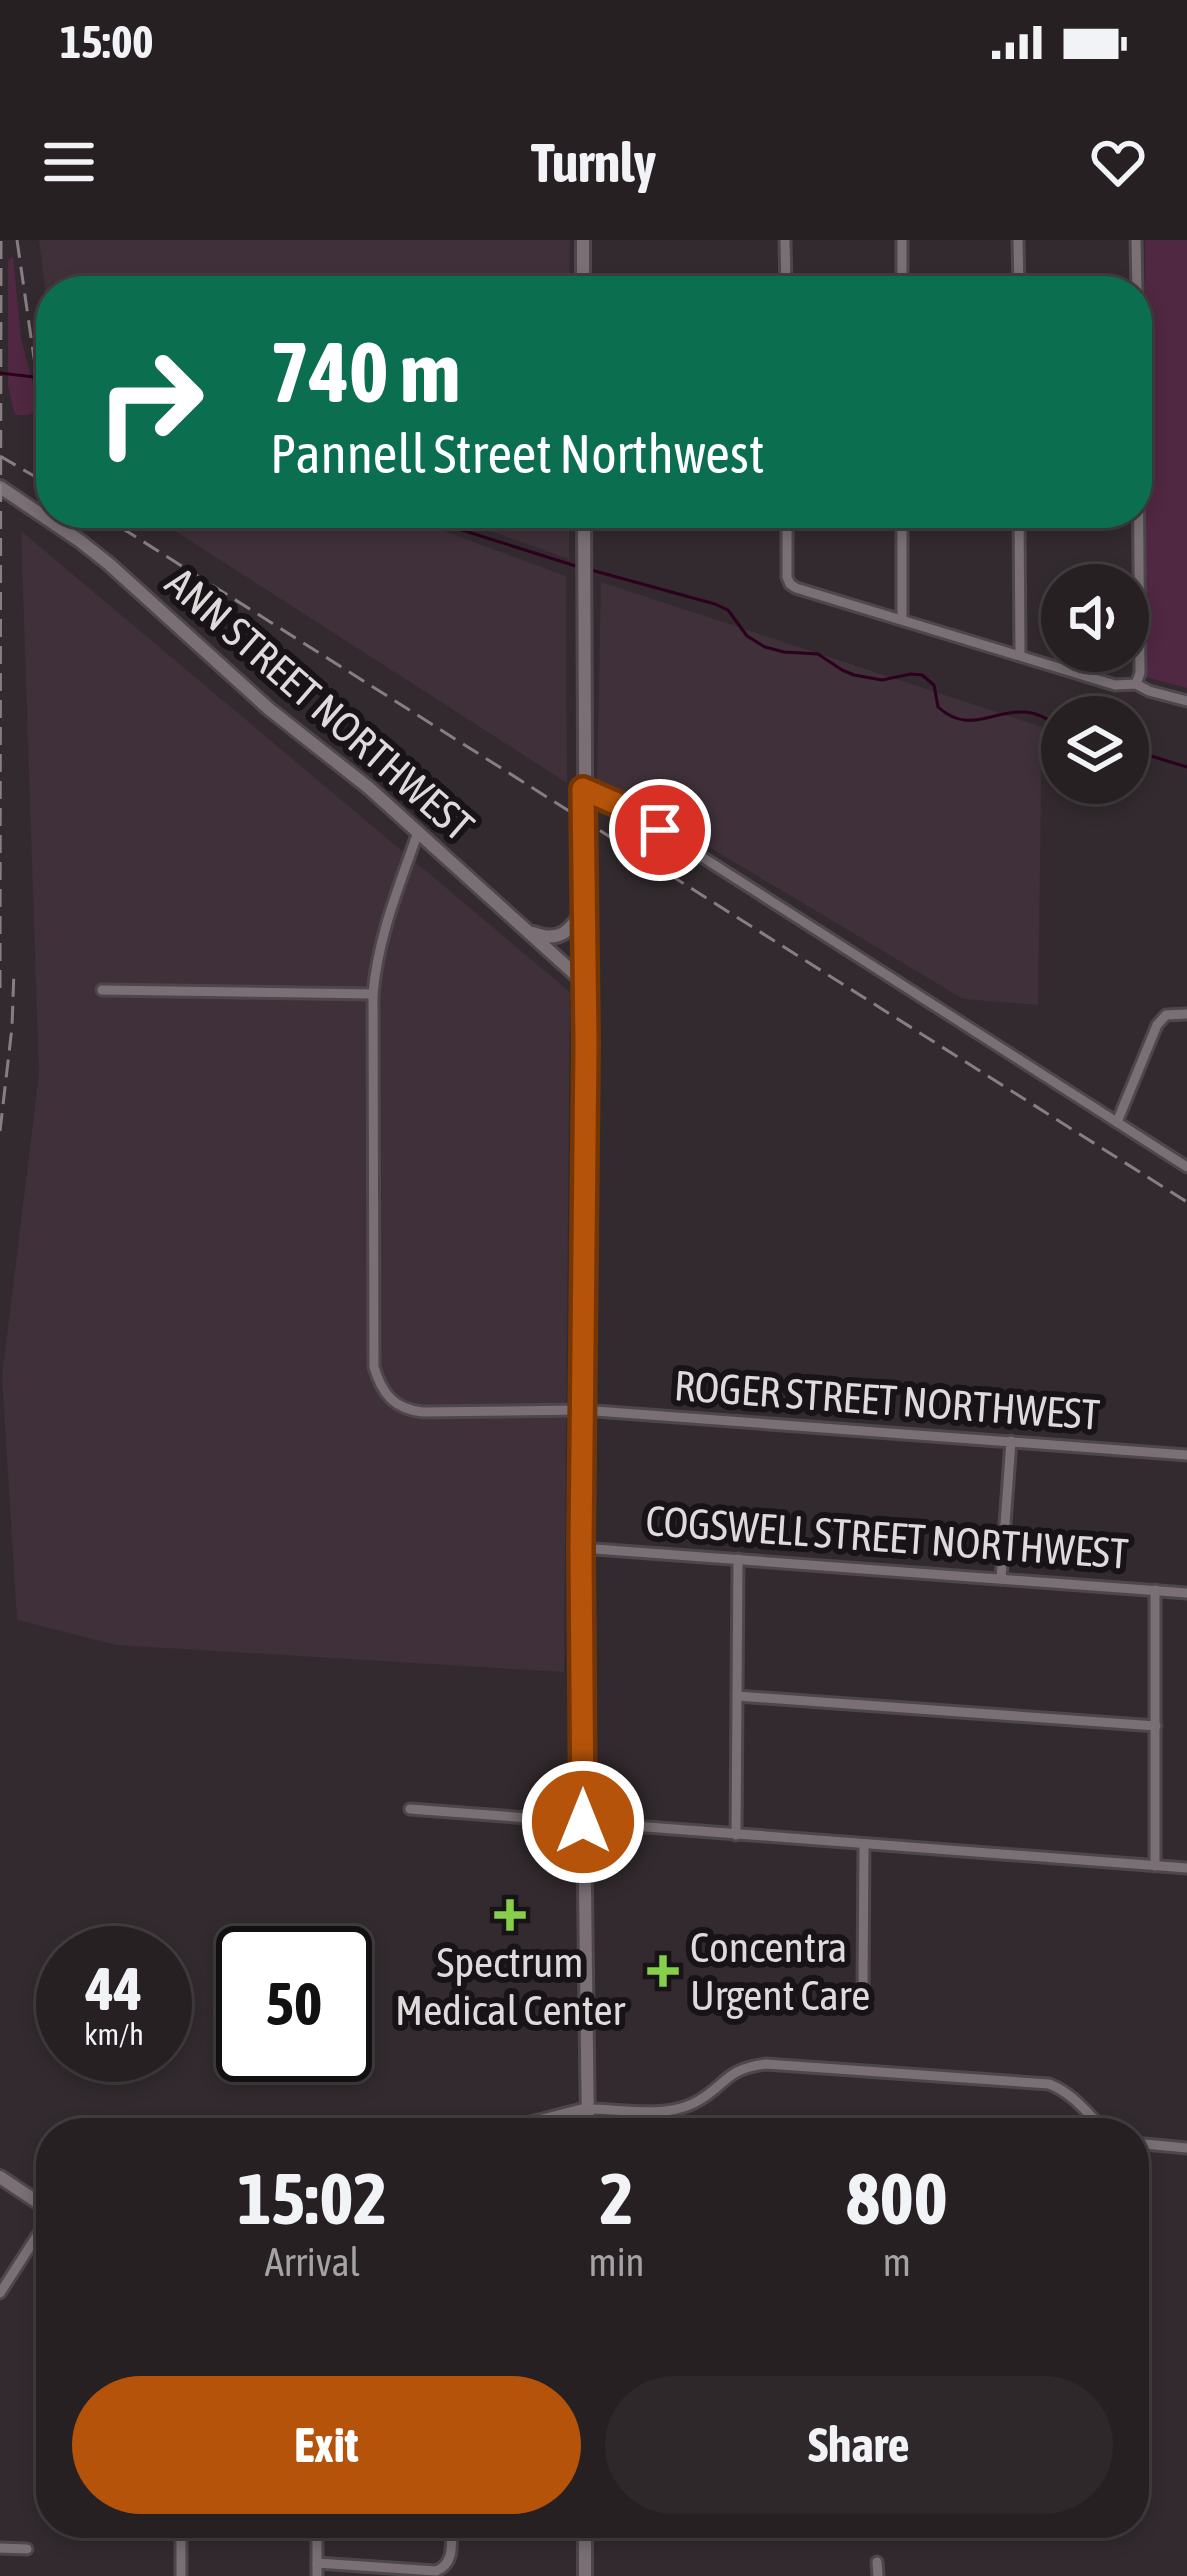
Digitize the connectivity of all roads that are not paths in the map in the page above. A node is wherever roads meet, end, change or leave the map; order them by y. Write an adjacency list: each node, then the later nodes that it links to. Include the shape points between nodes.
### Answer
1 (583, 240): 6 (main road)
2 (785, 240): 7 (street)
3 (902, 240): 8 (street)
4 (1018, 240): 9 (street)
5 (1136, 240): 10 (street)
6 (583, 276)
7 (786, 276)
8 (902, 276)
9 (1018, 276)
10 (1137, 276)
11 (0, 488): 12 (main road, ANN STREET NORTHWEST)
12 (36, 512)
13 (60, 528): 24 (main road, ANN STREET NORTHWEST)
14 (584, 528): 23 (main road)
15 (787, 528): 19 (street, via 790,584)
16 (902, 528): 19 (street)
17 (1019, 528): 20 (street)
18 (1139, 528): 21 (street)
19 (902, 618): 20 (street)
20 (1020, 654): 21 (street, via 1115,685)
21 (1136, 684): 22 (street)
22 (1187, 700)
23 (583, 789): 25 (main road); 31 (street, via 624,807)
24 (418, 832): 26 (main road, ANN STREET NORTHWEST); 29 (street, ROGER STREET NORTHWEST, via 382,935)
25 (584, 909): 26 (main road, via 558,937); 27 (main road)
26 (524, 929): 27 (main road, ANN STREET NORTHWEST)
27 (586, 984): 33 (main road)
28 (102, 990): 29 (street)
29 (373, 994): 33 (street, ROGER STREET NORTHWEST, via 380,1386 404,1410)
30 (1187, 1014): 31 (street, via 1166,1015 1156,1025)
31 (1117, 1122): 32 (street)
32 (1187, 1167)
33 (582, 1410): 34 (street, ROGER STREET NORTHWEST); 36 (main road)
34 (1011, 1442): 35 (street, ROGER STREET NORTHWEST); 38 (street)
35 (1187, 1455)
36 (581, 1548): 37 (street, COGSWELL STREET NORTHWEST); 44 (main road)
37 (738, 1559): 38 (street, COGSWELL STREET NORTHWEST); 41 (street)
38 (1000, 1579): 39 (street, COGSWELL STREET NORTHWEST)
39 (1155, 1590): 40 (street, COGSWELL STREET NORTHWEST); 42 (street)
40 (1187, 1593)
41 (737, 1696): 42 (street); 45 (street)
42 (1156, 1726): 47 (street)
43 (410, 1809): 44 (street)
44 (583, 1822): 45 (street); 50 (main road)
45 (736, 1835): 46 (street)
46 (864, 1844): 47 (street); 49 (street)
47 (1156, 1866): 48 (street)
48 (1187, 1868)
49 (863, 1986)
50 (588, 2109): 51 (main road); 52 (main road); 53 (street, via 677,2110 747,2066 799,2066 1048,2084)
51 (552, 2118)
52 (588, 2118)
53 (1093, 2118)
54 (1149, 2144): 55 (street)
55 (1187, 2148)
56 (0, 2177): 57 (main road)
57 (36, 2202)
58 (36, 2237): 59 (street)
59 (0, 2293)
60 (181, 2538): 68 (street)
61 (317, 2538): 67 (street)
62 (451, 2538): 67 (street, via 450,2560 436,2571)
63 (585, 2538): 70 (main road)
64 (0, 2548): 65 (street)
65 (27, 2549)
66 (877, 2562): 71 (street)
67 (317, 2564): 69 (street)
68 (181, 2576)
69 (317, 2576)
70 (585, 2576)
71 (878, 2576)

